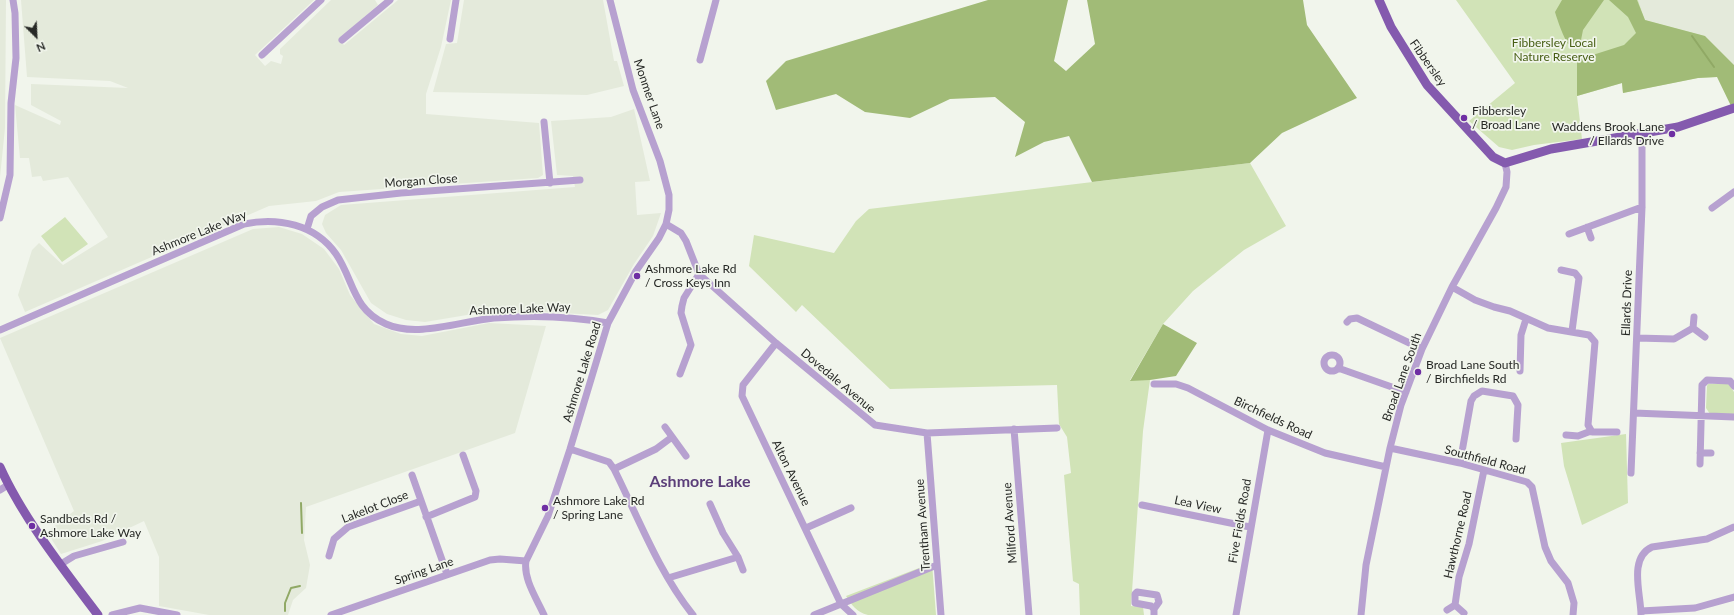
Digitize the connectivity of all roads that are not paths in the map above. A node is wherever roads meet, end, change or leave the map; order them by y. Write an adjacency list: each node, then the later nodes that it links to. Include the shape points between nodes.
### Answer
1 (13, 0): 22 (street, via 16,58 11,103 10,175)
2 (321, 0): 10 (street)
3 (456, 0): 8 (street)
4 (610, 0): 19 (street, Monmer Lane, via 633,90 653,140)
5 (716, 0): 11 (street)
6 (1379, 0): 15 (main road, Fibbersley, via 1391,28 1427,85 1493,157)
7 (385, 1): 9 (street)
8 (450, 39)
9 (342, 40)
10 (262, 55)
11 (700, 60)
12 (1734, 108): 14 (main road, via 1688,124)
13 (544, 122): 17 (street)
14 (1642, 133): 15 (main road, via 1551,149); 20 (street, Ellards Drive)
15 (1505, 163): 30 (street, Broad Lane South, via 1506,187)
16 (580, 180): 17 (street, Morgan Close)
17 (550, 183): 25 (street, Morgan Close, via 338,200 322,207 311,216)
18 (1734, 192): 21 (street)
19 (669, 195): 23 (street, Ashmore Lake Road)
20 (1642, 207): 24 (street); 39 (street, Ellards Drive)
21 (1712, 208)
22 (0, 218)
23 (666, 224): 29 (street, Dovedale Avenue, via 681,233); 34 (street, Ashmore Lake Road, via 619,300)
24 (1587, 227): 26 (street); 27 (street)
25 (307, 229): 34 (street, Ashmore Lake Way, via 336,254 360,303 374,317 396,328 425,329 496,318 578,318); 36 (street, Ashmore Lake Way, via 271,220 244,224)
26 (1569, 234)
27 (1591, 238)
28 (1560, 270): 37 (street, via 1575,273 1579,278)
29 (698, 274): 40 (street, Dovedale Avenue); 44 (street, via 682,306 681,313 691,345)
30 (1452, 287): 32 (street, via 1475,300); 41 (street, Broad Lane South)
31 (1694, 317): 35 (street)
32 (1526, 319): 37 (street, via 1548,328); 43 (street, via 1521,335)
33 (1347, 322): 41 (street, via 1357,318)
34 (608, 323): 62 (street, Ashmore Lake Road)
35 (1693, 328): 38 (street); 39 (street, via 1674,339)
36 (0, 330)
37 (1572, 331): 55 (street, via 1590,335 1595,342 1587,414)
38 (1705, 337)
39 (1637, 338): 48 (street, Ellards Drive)
40 (776, 343): 57 (street, Dovedale Avenue, via 875,425); 83 (street, Alton Avenue, via 743,385 742,396)
41 (1422, 349): 47 (street, Broad Lane South)
42 (1338, 368): 47 (street)
43 (1520, 371)
44 (680, 374)
45 (1154, 384): 54 (street, Birchfields Road, via 1176,384 1188,388)
46 (1734, 386): 49 (street, via 1730,381 1708,380 1704,383)
47 (1406, 392): 61 (street, Broad Lane South)
48 (1634, 412): 49 (street); 73 (street, Ellards Drive)
49 (1702, 415): 50 (street); 63 (street)
50 (1734, 417)
51 (665, 427): 59 (street)
52 (1056, 428): 53 (street, Dovedale Avenue)
53 (1014, 429): 57 (street, Dovedale Avenue); 110 (street, Milford Avenue)
54 (1268, 430): 70 (street, Birchfields Road, via 1325,453); 81 (street, Five Fields Road)
55 (1591, 431): 56 (street, via 1598,434); 58 (street, via 1578,436)
56 (1617, 432)
57 (927, 433): 89 (street, Trentham Avenue)
58 (1566, 435)
59 (672, 437): 66 (street); 71 (street, via 656,449)
60 (1516, 439): 67 (street, via 1518,405 1513,396 1478,393 1471,401)
61 (1390, 448): 67 (street, Southfield Road); 70 (street, Broad Lane South)
62 (570, 449): 71 (street, via 609,462); 87 (street, Ashmore Lake Road, via 548,516)
63 (1700, 453): 64 (street); 68 (street)
64 (1711, 453)
65 (463, 455): 80 (street, via 476,491 474,497)
66 (686, 456)
67 (1460, 463): 72 (street, Southfield Road)
68 (1700, 464)
69 (0, 467): 75 (main road)
70 (1386, 467): 112 (street, Broad Lane South, via 1366,565)
71 (614, 469): 92 (street)
72 (1484, 470): 95 (street, Hawthorne Road); 113 (street, Southfield Road, via 1527,482 1532,487 1545,547 1551,561 1568,583 1574,603)
73 (1631, 473)
74 (412, 475): 76 (street)
75 (4, 487): 88 (main road)
76 (421, 501): 80 (street); 85 (street, Lakelot Close, via 348,527 334,539)
77 (710, 504): 86 (street, via 723,533)
78 (1142, 505): 81 (street, Lea View)
79 (852, 508): 83 (street)
80 (426, 517): 91 (street)
81 (1250, 527): 111 (street, Five Fields Road)
82 (1734, 527): 100 (street, via 1707,539 1646,550 1639,560 1638,570)
83 (806, 528): 94 (street, Alton Avenue)
84 (123, 542): 88 (street, via 74,556)
85 (329, 556)
86 (738, 556): 90 (street); 92 (street)
87 (526, 561): 91 (street, Spring Lane, via 490,560); 105 (street, via 527,578)
88 (61, 564): 101 (main road)
89 (937, 565): 94 (street); 109 (street, Trentham Avenue)
90 (743, 570)
91 (447, 574): 99 (street, Spring Lane)
92 (668, 578): 106 (street)
93 (1734, 596): 97 (street)
94 (841, 604): 107 (street); 108 (street, Alton Avenue)
95 (1455, 605): 96 (street); 98 (street)
96 (1446, 610)
97 (1695, 611): 100 (street)
98 (1464, 612)
99 (346, 613): 104 (street, Spring Lane)
100 (1641, 613)
101 (98, 615)
102 (112, 615): 103 (street, via 140,608)
103 (176, 615)
104 (331, 615)
105 (544, 615)
106 (692, 615)
107 (814, 615)
108 (853, 615)
109 (941, 615)
110 (1028, 615)
111 (1236, 615)
112 (1361, 615)
113 (1573, 615)

